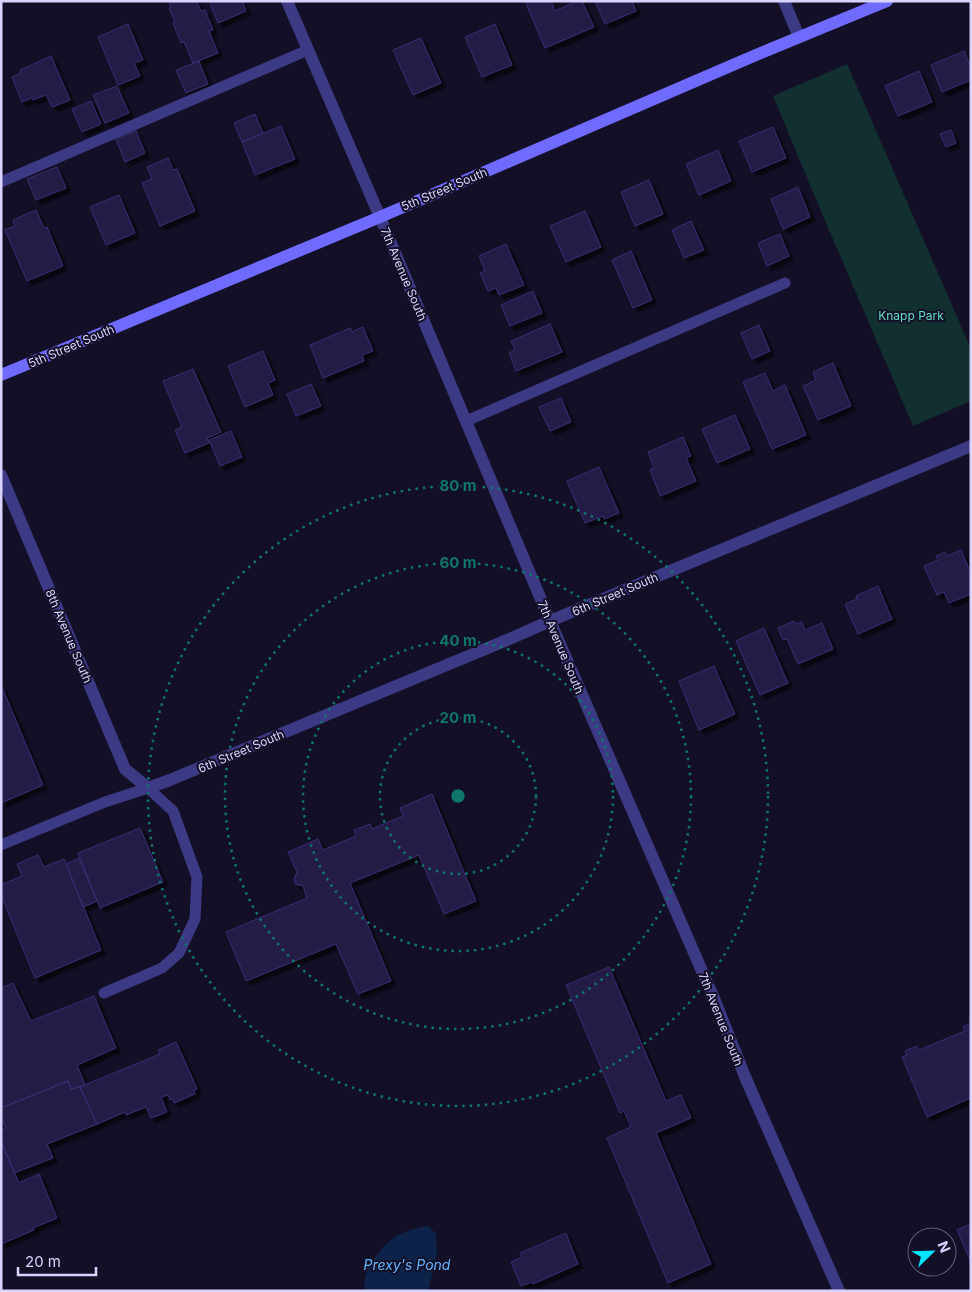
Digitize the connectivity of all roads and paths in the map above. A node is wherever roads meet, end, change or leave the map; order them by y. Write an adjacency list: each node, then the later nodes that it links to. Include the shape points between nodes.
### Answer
1 (287, 1): 5 (street, 7th Avenue South)
2 (784, 1): 4 (street)
3 (887, 1): 4 (street, 5th Street South)
4 (799, 37): 7 (street, 5th Street South)
5 (308, 50): 6 (lane); 7 (street, 7th Avenue South)
6 (1, 182)
7 (380, 217): 9 (street, 5th Street South); 10 (street, 7th Avenue South)
8 (785, 283): 10 (lane)
9 (1, 375)
10 (466, 422): 13 (street, 7th Avenue South)
11 (971, 446): 13 (street, 6th Street South)
12 (1, 475): 14 (street, 8th Avenue South, via 125,769)
13 (550, 621): 14 (street, 6th Street South); 17 (street, 7th Avenue South)
14 (148, 788): 15 (lane); 16 (lane, via 173,811 197,877 195,919 179,953 162,968)
15 (1, 845)
16 (104, 993)
17 (839, 1291)

